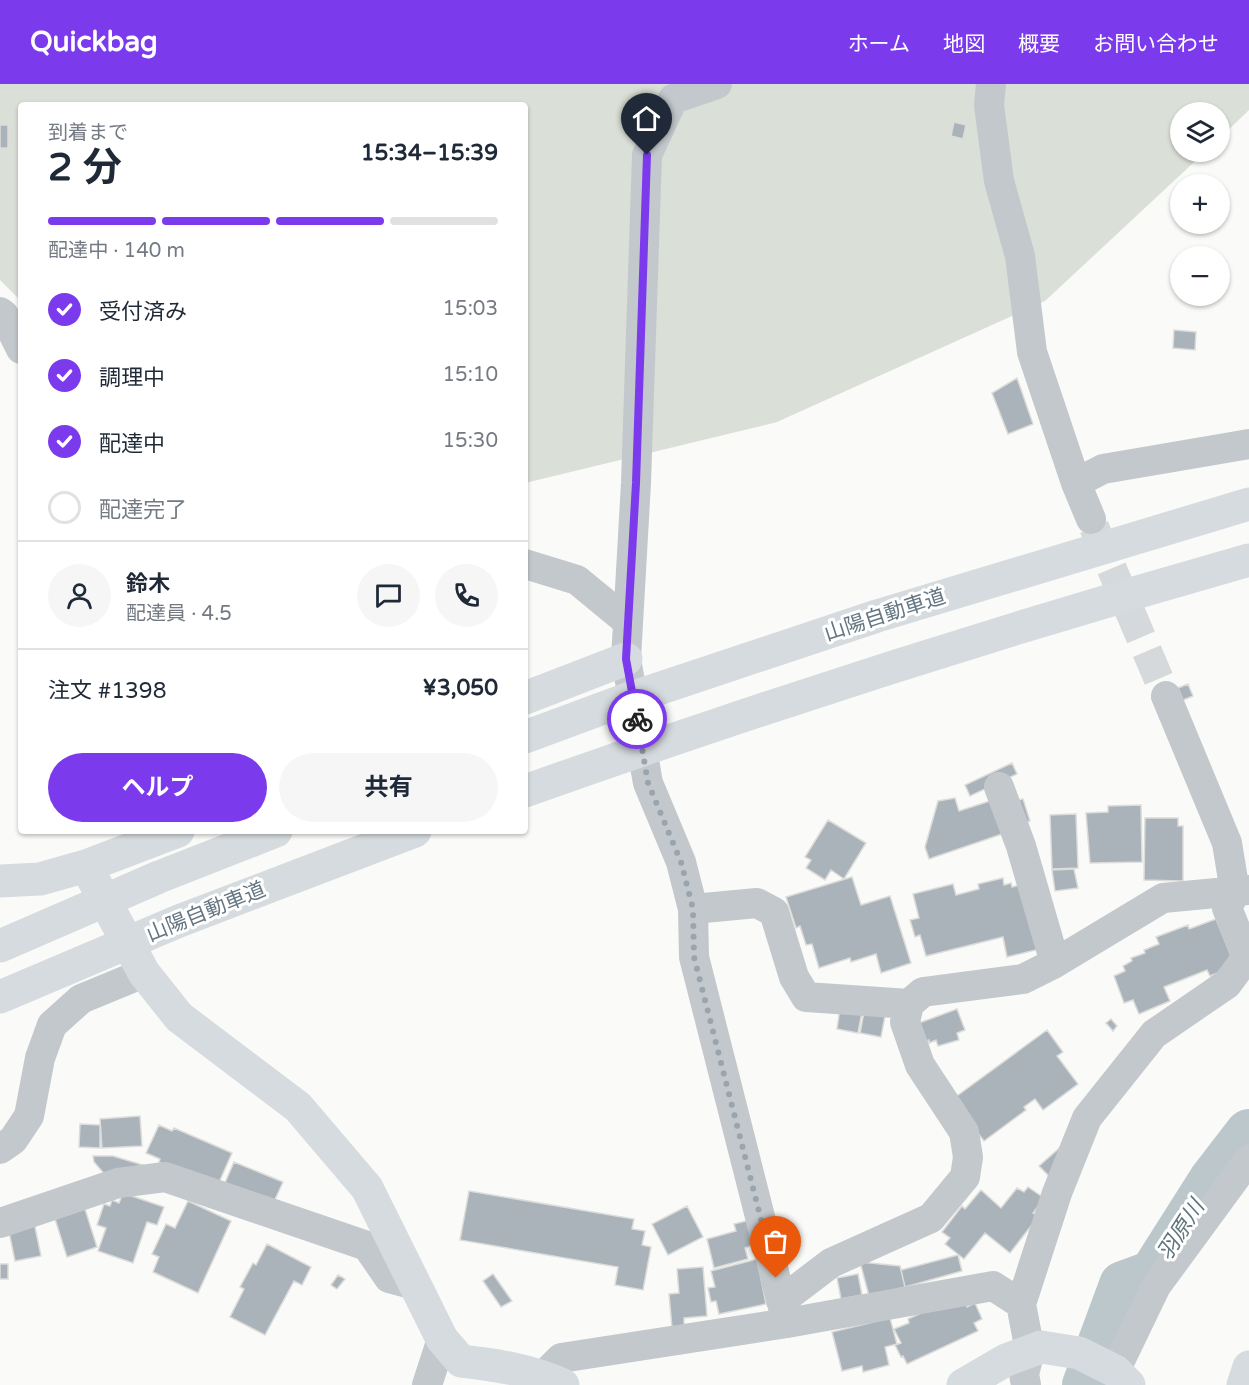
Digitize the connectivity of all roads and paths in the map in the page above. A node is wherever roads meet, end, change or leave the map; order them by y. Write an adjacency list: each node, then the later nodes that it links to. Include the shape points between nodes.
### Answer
1 (717, 84): 11 (street, via 674,99 647,155)
2 (992, 84): 6 (street, via 989,105 999,181 1020,256 1032,352)
3 (0, 312): 4 (street)
4 (18, 343)
5 (1249, 444): 6 (street, via 1103,470)
6 (1076, 483): 8 (street)
7 (1249, 504): 15 (main road, 山陽自動車道, via 877,616)
8 (1091, 519)
9 (1249, 560): 17 (main road, via 895,665)
10 (528, 565): 11 (street, via 577,580)
11 (628, 621): 12 (street)
12 (626, 659): 14 (main road); 24 (street, via 648,783 681,862)
13 (1166, 696): 23 (street, via 1227,843)
14 (528, 697)
15 (528, 736)
16 (999, 788): 26 (street, via 1021,846)
17 (528, 790)
18 (166, 834): 21 (main road)
19 (268, 834): 25 (main road)
20 (407, 834): 28 (main road, 山陽自動車道, via 179,921)
21 (86, 866): 22 (main road, via 40,879); 27 (main road)
22 (0, 881)
23 (1242, 891): 26 (street, via 1163,898); 34 (street, via 1227,908 1247,957 1227,984 1155,1034 1086,1118)
24 (693, 909): 29 (street, via 757,903 774,912 794,977 806,997); 35 (street, via 694,957)
25 (0, 946)
26 (1055, 963): 29 (street, via 1023,978 923,992)
27 (144, 973): 30 (street, via 81,999 52,1025 40,1058 29,1116 14,1140); 33 (main road, via 179,1017 298,1107 367,1188)
28 (0, 997)
29 (909, 1004): 35 (street, via 905,1022 920,1065 964,1132 968,1157 965,1177 930,1218 831,1263)
30 (0, 1149)
31 (1249, 1159): 39 (street, via 1156,1286)
32 (0, 1223): 33 (street, via 118,1184 165,1177 367,1246 389,1278)
33 (415, 1285): 36 (main road)
34 (1021, 1304): 35 (street, via 993,1286); 37 (street)
35 (784, 1312): 40 (street, via 561,1358)
36 (442, 1339): 40 (main road, via 461,1361); 41 (street)
37 (1030, 1351): 39 (main road, via 1041,1347 1079,1353); 42 (main road); 43 (street, via 1024,1374)
38 (1249, 1367): 44 (main road)
39 (1122, 1378)
40 (553, 1380)
41 (427, 1385)
42 (963, 1385)
43 (1026, 1385)
44 (1243, 1385)

